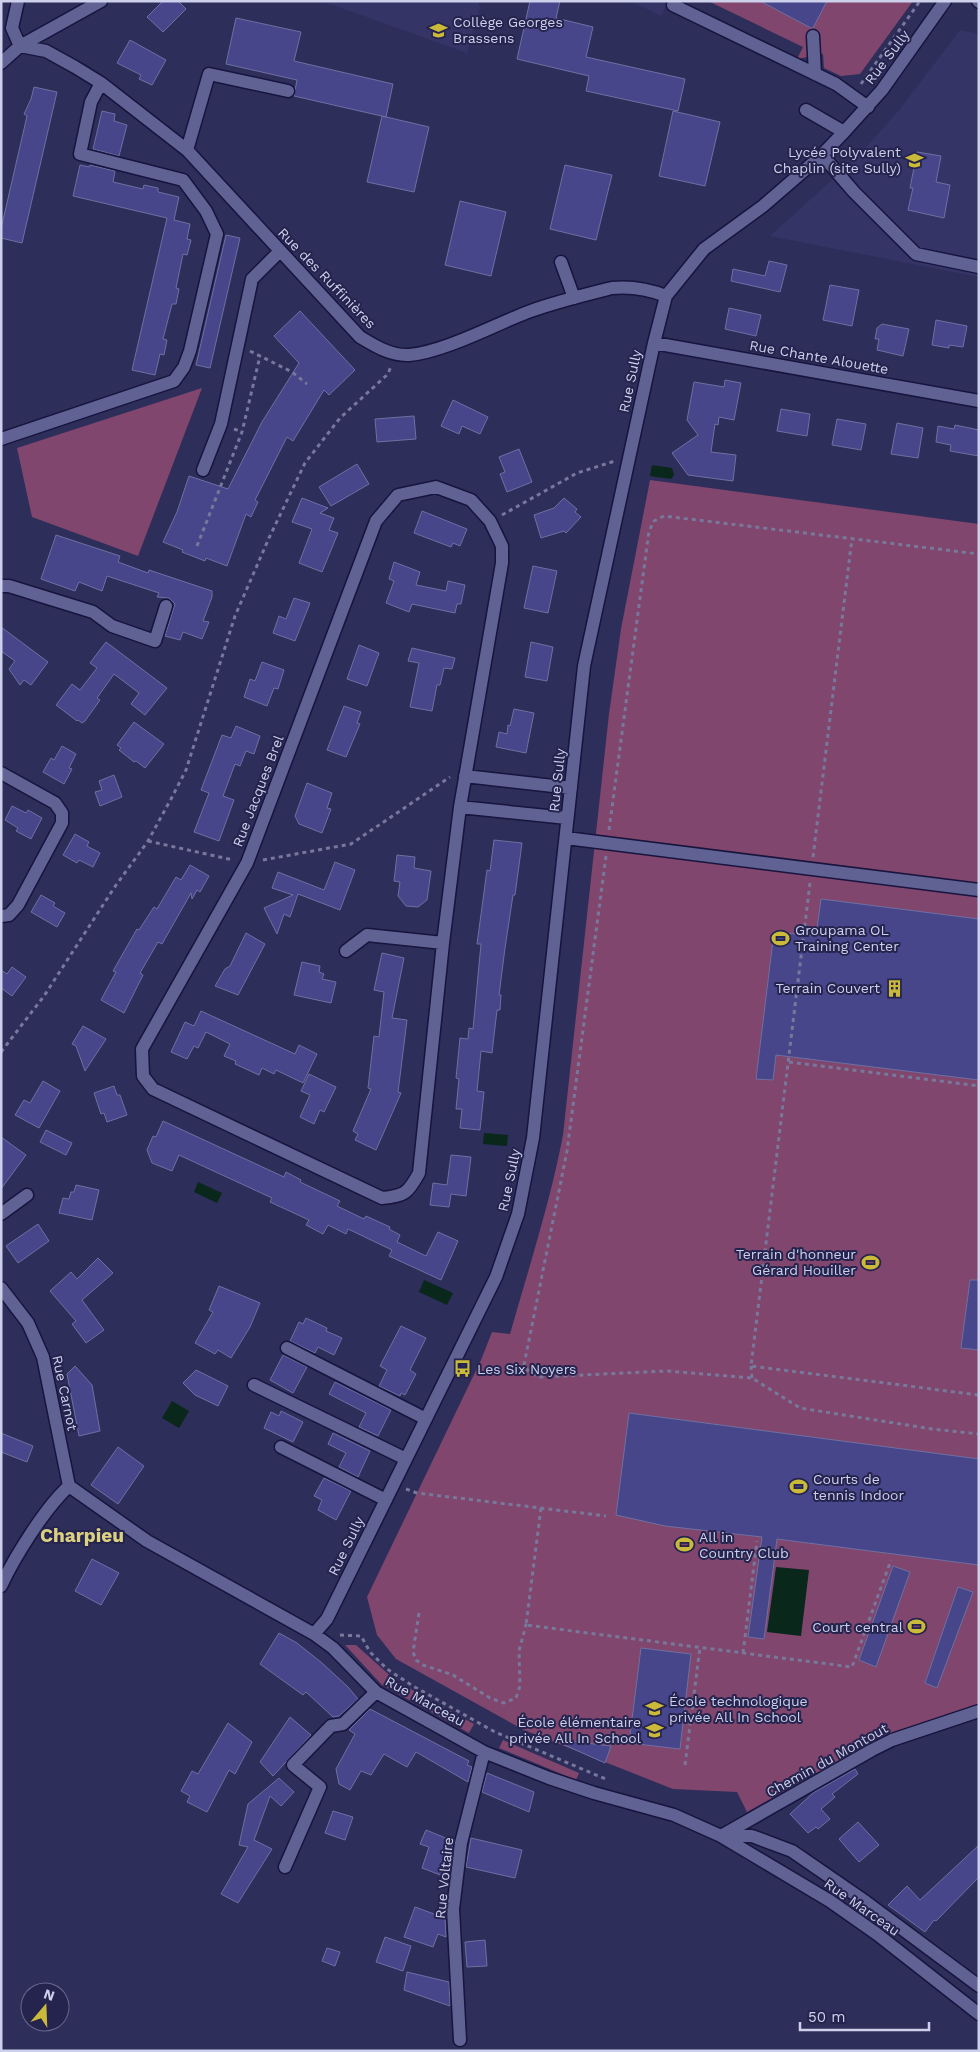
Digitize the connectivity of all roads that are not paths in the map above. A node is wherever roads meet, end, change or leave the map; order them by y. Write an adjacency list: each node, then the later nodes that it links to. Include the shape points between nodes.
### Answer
1 (18, 1): 6 (street, via 12,28)
2 (100, 1): 6 (street)
3 (945, 1): 11 (street, Rue Sully)
4 (673, 5): 8 (street)
5 (813, 36): 8 (street)
6 (20, 46): 7 (street); 9 (street, Rue des Ruffinières, via 46,51)
7 (1, 63)
8 (816, 74): 11 (street)
9 (100, 83): 14 (street, Rue des Ruffinières); 23 (street, via 91,102 80,154 183,180 206,211 217,234 190,351 184,368 174,381)
10 (288, 91): 14 (street, via 209,74)
11 (868, 107): 13 (street, Rue Sully)
12 (806, 110): 13 (street)
13 (844, 132): 15 (street, Rue Sully)
14 (187, 150): 16 (street, Rue des Ruffinières)
15 (822, 155): 18 (street, via 916,254); 19 (street, Rue Sully, via 763,206 704,249)
16 (280, 252): 20 (street, Rue des Ruffinières, via 360,337 395,354 409,355 437,349 530,311); 24 (street, via 252,279 222,424)
17 (561, 262): 20 (street)
18 (979, 267)
19 (666, 296): 20 (street, Rue des Ruffinières, via 626,286); 21 (street, Rue Sully)
20 (574, 298)
21 (654, 343): 22 (street, Rue Chante Alouette); 29 (street, Rue Sully, via 584,666)
22 (979, 401)
23 (1, 439)
24 (203, 470)
25 (1, 586): 26 (street, via 93,612 112,626 155,641)
26 (166, 606)
27 (1, 774): 34 (street, via 55,803 62,813 62,823 18,905 9,915)
28 (465, 776): 29 (street); 30 (street, Rue Jacques Brel); 35 (street, Rue Jacques Brel, via 502,563 502,546 490,522 471,500 436,486 398,495 376,520 248,863 142,1049 143,1076 153,1089 382,1198 401,1196 410,1189 419,1173)
29 (571, 788): 31 (street, Rue Sully)
30 (460, 807): 31 (street); 35 (street, Rue Jacques Brel)
31 (567, 818): 32 (street, Rue Sully)
32 (566, 838): 33 (street); 42 (street, Rue Sully, via 533,1138 518,1214 496,1277)
33 (979, 890)
34 (1, 916)
35 (443, 943): 36 (street, via 367,935)
36 (346, 951)
37 (27, 1196): 38 (street)
38 (1, 1214)
39 (1, 1288): 45 (street, Rue Carnot, via 28,1323 43,1356)
40 (287, 1348): 42 (street)
41 (254, 1385): 44 (street)
42 (426, 1419): 44 (street, Rue Sully)
43 (281, 1447): 46 (street)
44 (406, 1459): 46 (street, Rue Sully)
45 (69, 1486): 47 (street, via 44,1515); 48 (street, Rue Marceau, via 147,1541)
46 (386, 1500): 48 (street, Rue Sully, via 327,1618)
47 (1, 1586)
48 (314, 1634): 49 (street, Rue Marceau, via 333,1648)
49 (376, 1692): 51 (street, Rue Marceau); 53 (street, via 343,1724 331,1726 293,1765 320,1787)
50 (979, 1711): 52 (street, Chemin du Montout, via 892,1740)
51 (484, 1752): 52 (street, Rue Marceau, via 549,1778 674,1815); 56 (street, Rue Voltaire, via 461,1843 453,1909)
52 (721, 1836): 54 (street, Rue Marceau, via 752,1836 792,1852); 55 (street, Rue Marceau, via 830,1901)
53 (285, 1867)
54 (979, 1986)
55 (979, 2014)
56 (460, 2040)

